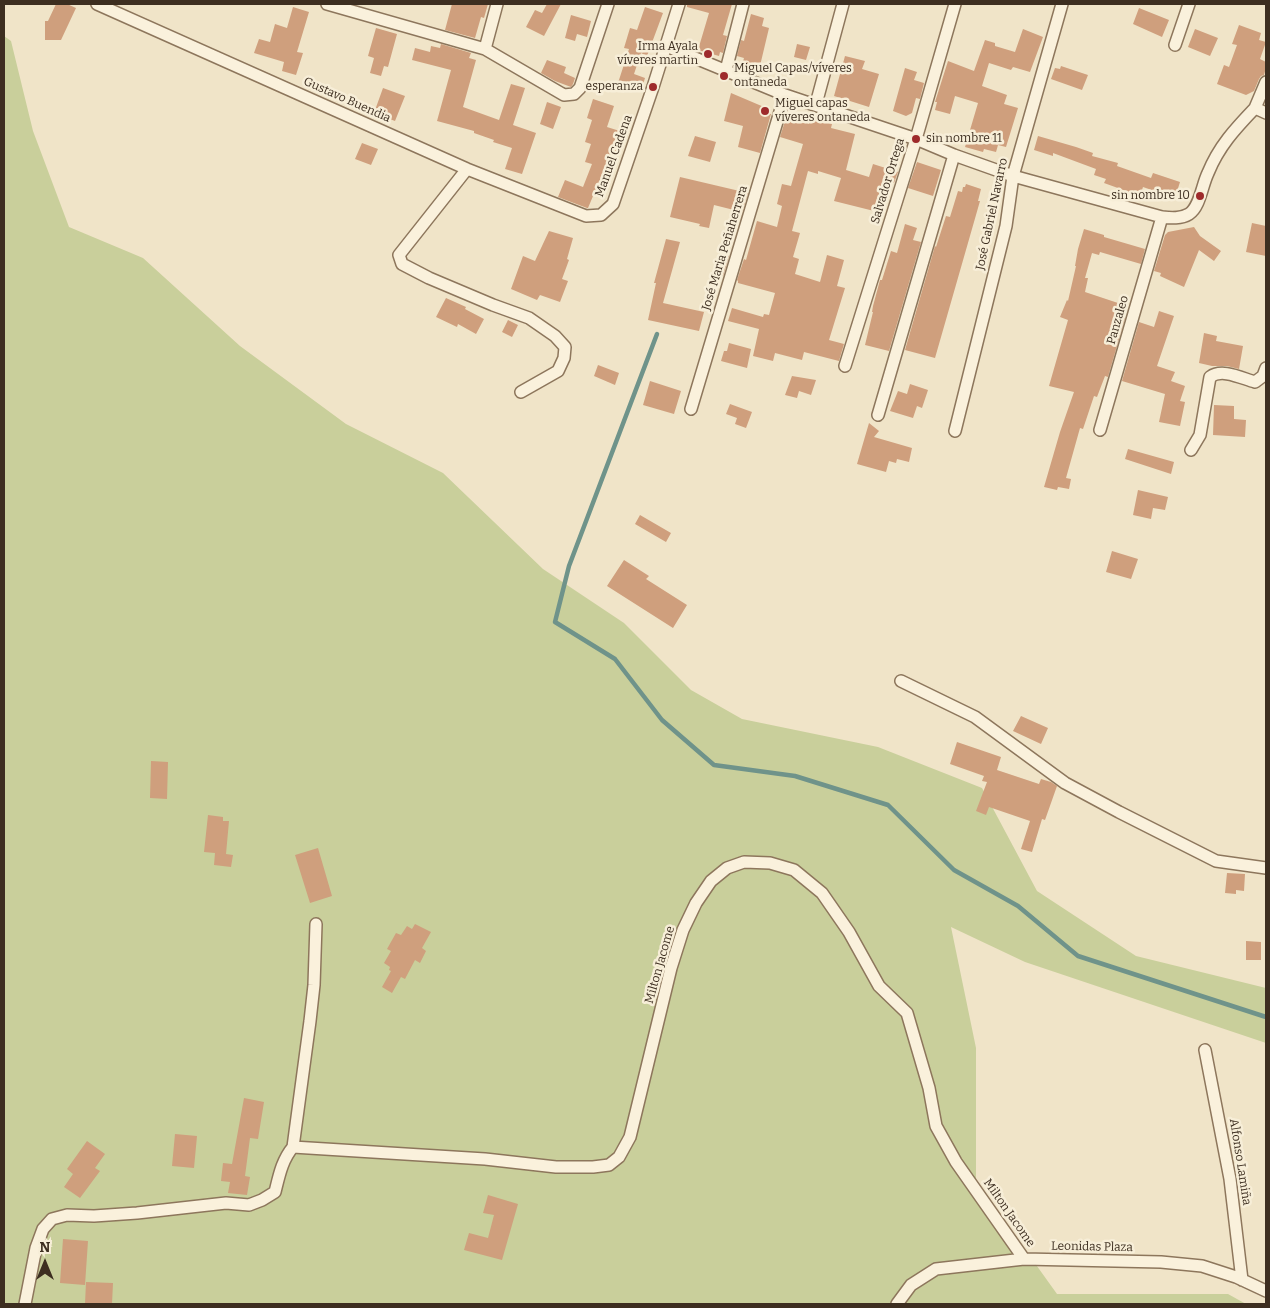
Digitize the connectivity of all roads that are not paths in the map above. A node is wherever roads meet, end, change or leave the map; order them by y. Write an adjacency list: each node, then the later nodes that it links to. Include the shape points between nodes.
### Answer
1 (97, 4): 21 (street, Gustavo Buendia)
2 (327, 4): 13 (street)
3 (497, 4): 13 (street)
4 (608, 4): 13 (street, via 580,88 574,94 564,95)
5 (679, 4): 12 (street, Manuel Cadena)
6 (742, 4): 14 (street)
7 (843, 4): 17 (street)
8 (954, 4): 19 (street, Salvador Ortega)
9 (1062, 4): 22 (street, José Gabriel Navarro)
10 (1189, 4): 11 (street)
11 (1175, 45)
12 (666, 46): 14 (street); 23 (street, Manuel Cadena, via 612,204 601,215)
13 (485, 49)
14 (726, 70): 16 (street)
15 (1266, 82): 18 (street)
16 (785, 95): 17 (street); 28 (street, José Maria Peñaherrera)
17 (816, 104): 19 (street)
18 (1261, 110): 24 (street, via 1237,127 1219,150 1207,174 1197,207 1180,217)
19 (916, 140): 20 (street); 25 (street, Salvador Ortega)
20 (954, 155): 22 (street); 29 (street)
21 (467, 169): 23 (street, Gustavo Buendia); 27 (street, via 399,255 402,264 430,278 529,318 565,347 558,371)
22 (1013, 176): 24 (street); 31 (street, José Gabriel Navarro, via 1006,226)
23 (586, 216)
24 (1162, 217): 30 (street, Panzaleo)
25 (845, 366)
26 (1266, 368): 32 (street, via 1263,376 1255,382 1223,373 1210,377 1200,435)
27 (520, 392)
28 (691, 409)
29 (878, 415)
30 (1100, 430)
31 (955, 431)
32 (1191, 450)
33 (901, 681): 34 (street, via 975,717 1065,782 1127,816 1216,861)
34 (1266, 868)
35 (316, 924): 37 (street, via 314,985)
36 (1205, 1050): 39 (street, Alfonso Lamiña, via 1230,1179)
37 (293, 1147): 38 (street, Milton Jacome, via 486,1159 556,1167 609,1165 619,1157 630,1137 671,968 696,903 711,880 727,868 744,862 770,863 794,870 822,893 849,932 879,986 907,1013 929,1088 936,1126 956,1162); 41 (street, via 283,1163 275,1192 249,1204 226,1203 94,1216 67,1215 52,1219 43,1229 36,1248)
38 (1024, 1259): 39 (street, Leonidas Plaza, via 1161,1262 1202,1266); 42 (street, Leonidas Plaza, via 936,1269 912,1285)
39 (1242, 1280): 40 (street, Leonidas Plaza)
40 (1266, 1291)
41 (25, 1304)
42 (897, 1304)

